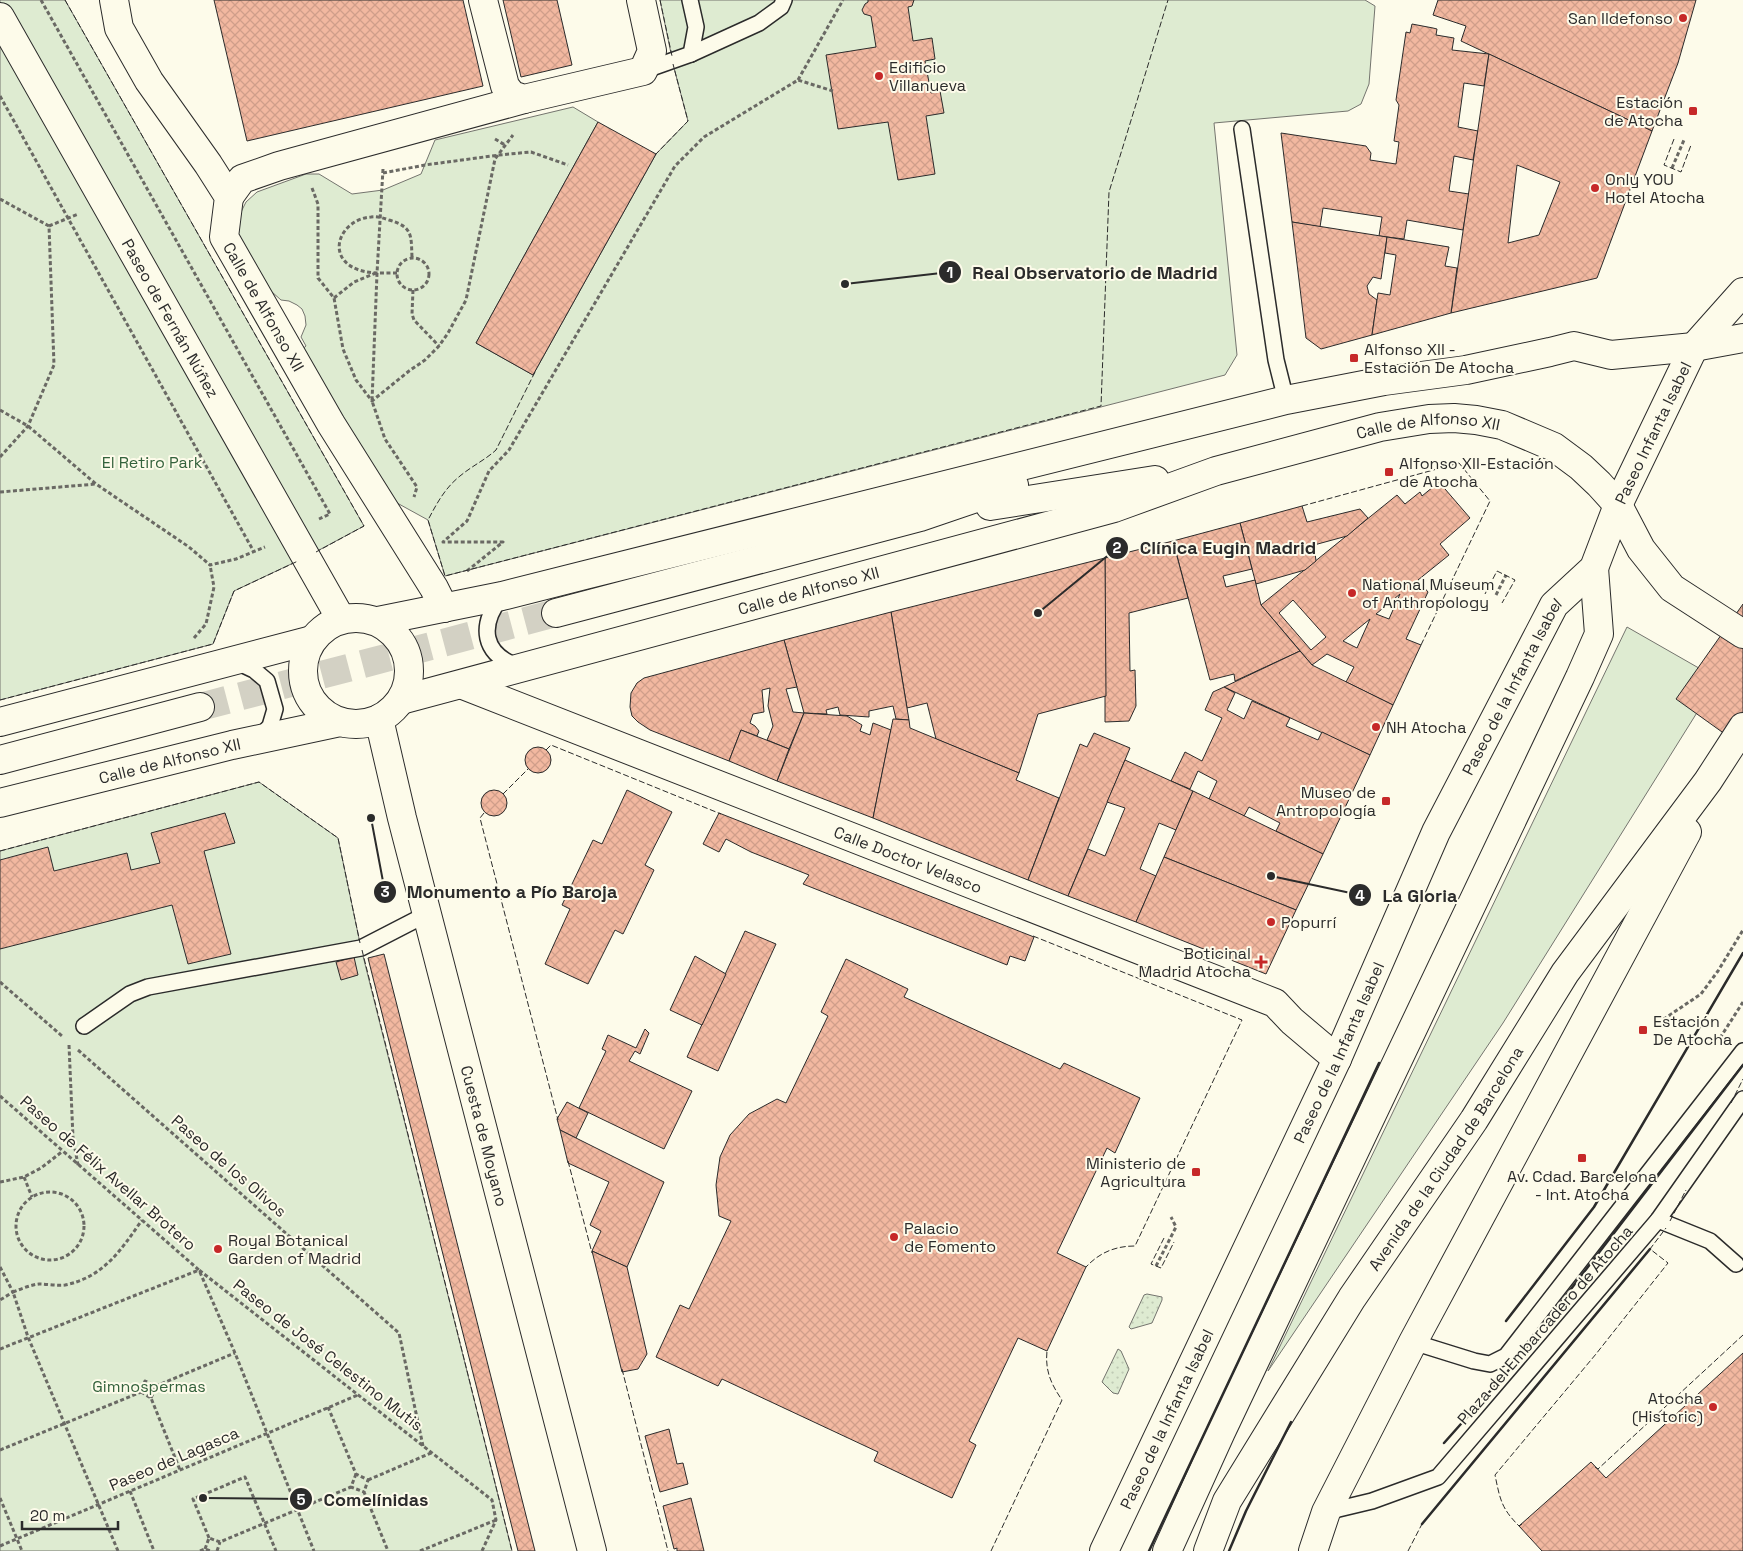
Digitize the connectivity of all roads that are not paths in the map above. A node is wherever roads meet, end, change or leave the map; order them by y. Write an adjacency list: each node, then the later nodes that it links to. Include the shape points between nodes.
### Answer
1 (114, 0): 11 (main road, via 119,28 149,81)
2 (483, 0): 9 (main road, via 504,86 512,95)
3 (641, 0): 8 (main road, via 652,52)
4 (690, 0): 7 (lane, via 696,27)
5 (784, 0): 7 (lane, via 781,7 759,22)
6 (0, 17): 24 (main road, Paseo de Fernán Núñez)
7 (691, 54): 8 (lane)
8 (642, 71): 9 (main road)
9 (524, 99): 11 (main road, via 300,160 242,180)
10 (1242, 129): 15 (lane, via 1276,360)
11 (229, 197): 22 (main road, Calle de Alfonso XII, via 224,238 331,424)
12 (1743, 292): 14 (main road)
13 (1743, 338): 14 (main road, Paseo Infanta Isabel)
14 (1694, 347): 15 (main road, Calle de Alfonso XII, via 1611,355 1574,346 1466,370 1384,381); 18 (main road, Paseo Infanta Isabel)
15 (1286, 400): 16 (main road, Calle de Alfonso XII)
16 (1205, 421): 19 (main road, Calle de Alfonso XII); 21 (main road, Calle de Alfonso XII)
17 (1216, 471): 18 (main road, Calle de Alfonso XII, via 1380,427 1429,419 1462,418 1502,425 1554,447 1581,467); 19 (main road, Calle de Alfonso XII); 29 (main road, Calle de Alfonso XII, via 1114,508)
18 (1618, 505): 20 (main road, Paseo de la Infanta Isabel); 26 (main road, Paseo Infanta Isabel, via 1641,549 1672,588)
19 (920, 517): 23 (main road, Calle de Alfonso XII)
20 (1594, 568): 44 (main road, Paseo de la Infanta Isabel, via 1554,605 1522,665 1436,832); 52 (main road, Paseo de la Infanta Isabel, via 1599,634)
21 (502, 596): 22 (main road, Calle de Alfonso XII); 29 (lane, via 490,615 488,625 492,649 498,657)
22 (444, 608): 25 (main road, Calle de Alfonso XII)
23 (556, 613)
24 (341, 619): 25 (main road, Calle de Alfonso XII, via 360,617); 27 (main road, Calle de Alfonso XII, via 325,627)
25 (378, 621): 31 (main road, Calle de Alfonso XII, via 395,635 406,655 408,683)
26 (1743, 634)
27 (312, 640): 28 (main road, Calle de Alfonso XII); 35 (main road, Calle de Alfonso XII, via 302,663 304,686 315,706)
28 (233, 660): 34 (main road, Calle de Alfonso XII); 37 (lane, via 254,670 267,682 275,709 270,726)
29 (522, 668): 30 (main road, Calle de Alfonso XII)
30 (463, 685): 31 (main road, Calle de Alfonso XII); 44 (main road, Calle Doctor Velasco, via 1275,1003)
31 (400, 700): 33 (main road, Calle de Alfonso XII)
32 (200, 707): 38 (main road)
33 (379, 719): 35 (main road, Calle de Alfonso XII, via 358,725); 41 (main road, Cuesta de Moyano)
34 (0, 722)
35 (340, 722): 37 (main road, Calle de Alfonso XII)
36 (1743, 728): 39 (main road, Avenida de la Ciudad de Barcelona)
37 (258, 739): 40 (main road, Calle de Alfonso XII)
38 (0, 760)
39 (1708, 782): 48 (main road, Avenida de la Ciudad de Barcelona, via 1688,832); 53 (main road, Avenida de la Ciudad de Barcelona, via 1565,973 1474,1120 1352,1298 1227,1501)
40 (0, 804)
41 (427, 914): 42 (lane, via 361,948 148,987 130,994); 50 (main road, Cuesta de Moyano)
42 (84, 1026)
43 (1743, 1051): 48 (lane, Plaza del Embarcadero de Atocha, via 1506,1356 1490,1364)
44 (1337, 1059): 51 (main road, Paseo de la Infanta Isabel)
45 (1743, 1099): 46 (lane, Plaza del Embarcadero de Atocha)
46 (1658, 1220): 47 (lane, via 1710,1241); 49 (lane, Plaza del Embarcadero de Atocha, via 1438,1477 1372,1501)
47 (1736, 1264)
48 (1413, 1342): 49 (main road, Avenida de la Ciudad de Barcelona)
49 (1326, 1512): 54 (main road, Avenida de la Ciudad de Barcelona)
50 (592, 1551)
51 (1104, 1551)
52 (1166, 1551)
53 (1208, 1551)
54 (1313, 1551)

